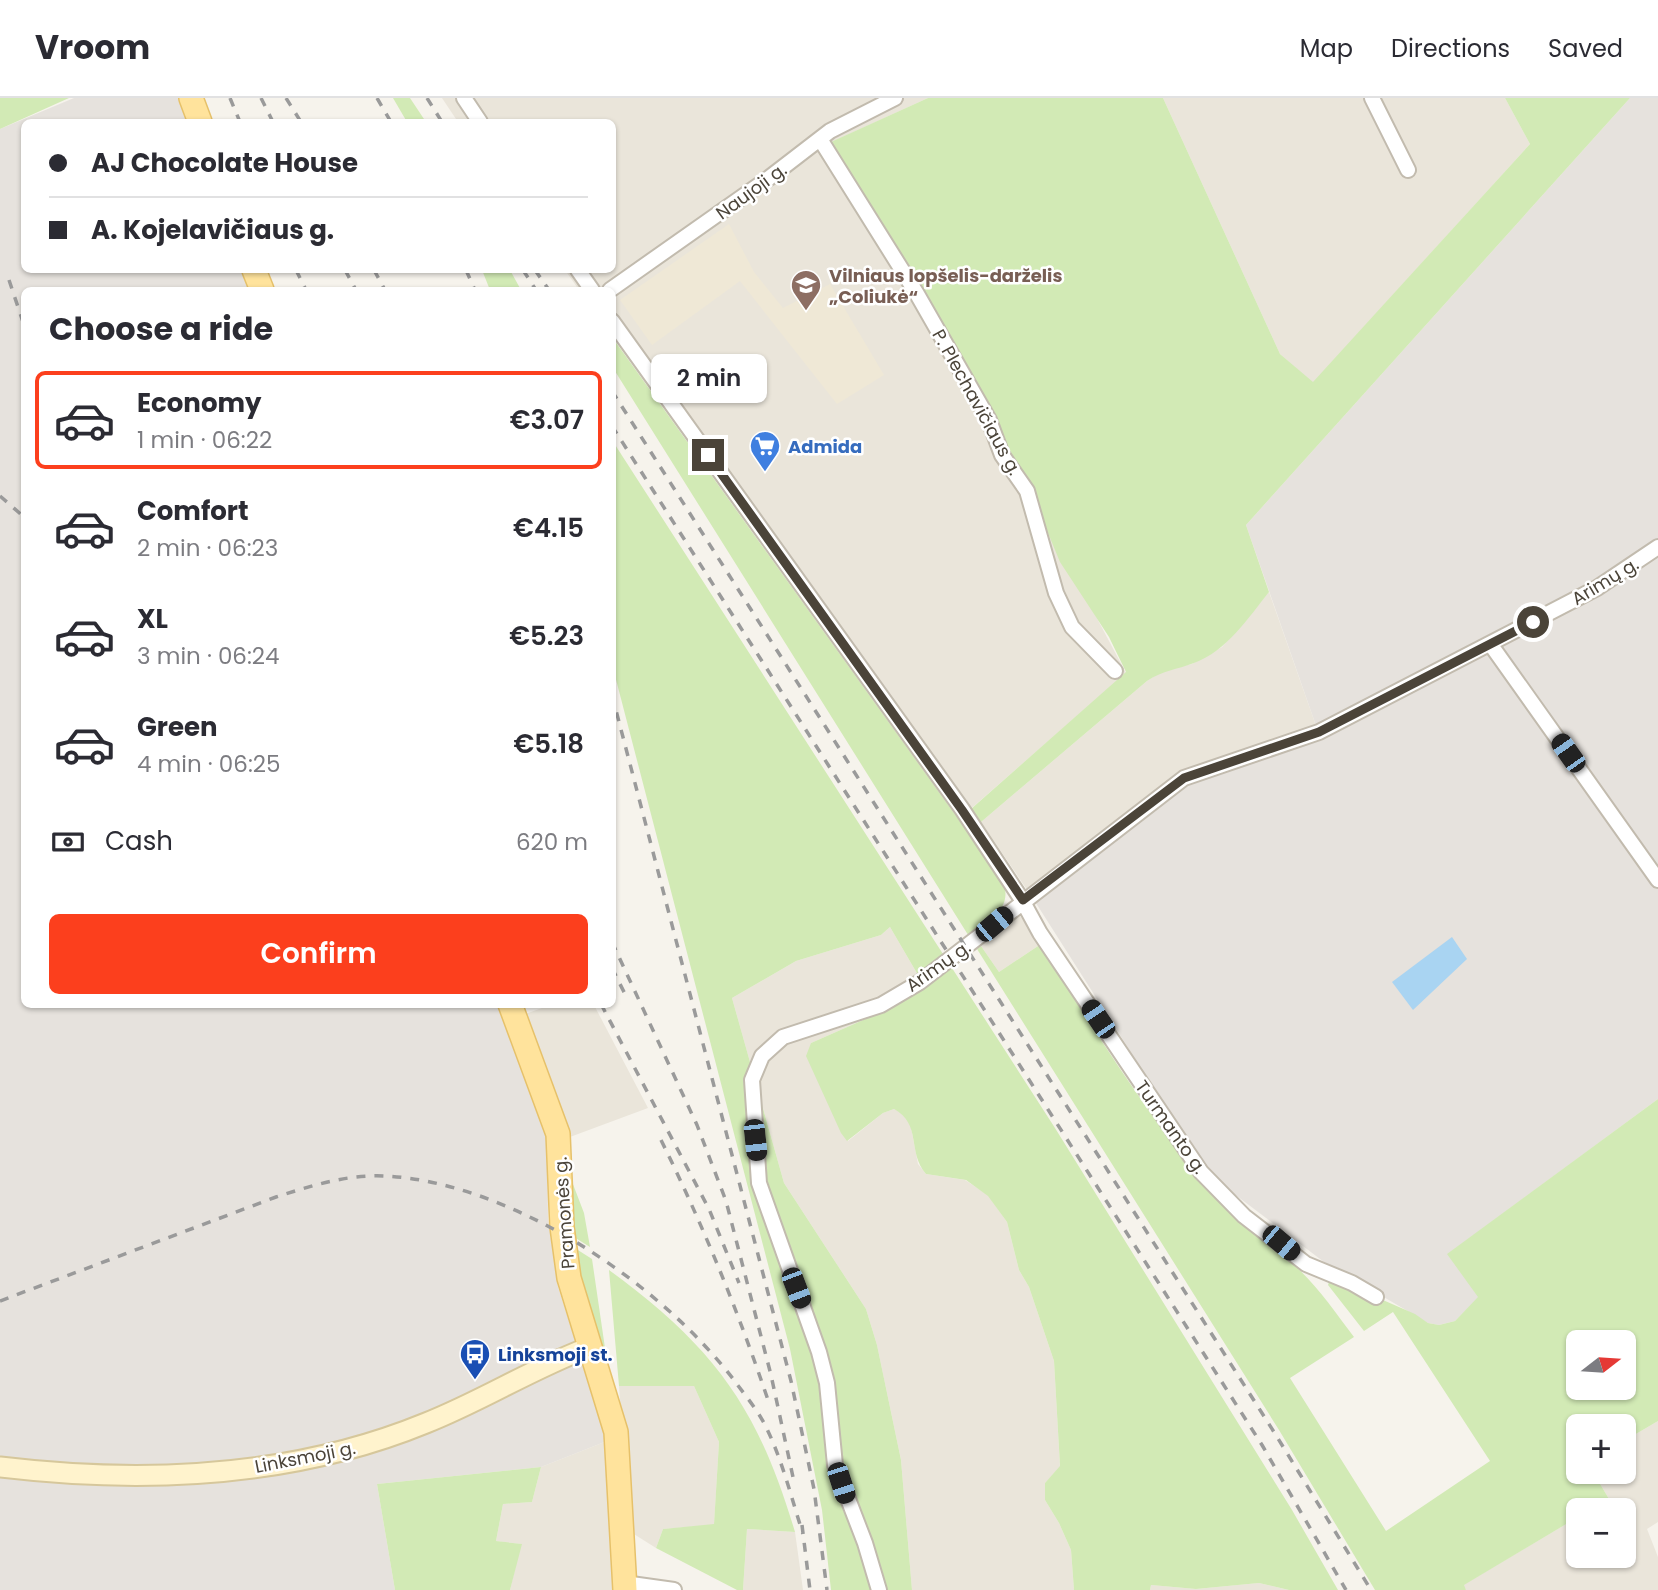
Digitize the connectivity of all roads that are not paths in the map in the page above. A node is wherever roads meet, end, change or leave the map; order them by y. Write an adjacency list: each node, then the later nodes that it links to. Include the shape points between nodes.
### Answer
1 (191, 98): 5 (main road)
2 (464, 98): 6 (street)
3 (895, 98): 7 (street, Naujoji g.)
4 (1372, 98): 8 (street)
5 (199, 119)
6 (478, 119)
7 (820, 139): 9 (street, Naujoji g.); 13 (street, P. Plechavičiaus g., via 916,294 989,420 1002,455 1027,491 1056,593 1072,627)
8 (1408, 170)
9 (614, 287)
10 (616, 327): 15 (street, Turmanto g.)
11 (1658, 547): 12 (street, Arimų g., via 1597,588)
12 (1491, 645): 14 (street); 15 (street, Arimų g., via 1319,732 1184,778)
13 (1115, 671)
14 (1658, 880)
15 (1023, 900): 17 (street, Turmanto g., via 1040,933 1200,1172 1244,1216 1306,1264); 22 (street, Arimų g., via 952,958 891,999 772,1045 755,1067 752,1080 760,1183 819,1352 835,1465)
16 (511, 1008): 18 (main road, Pramonės g., via 558,1134 563,1242)
17 (1376, 1297)
18 (590, 1348): 19 (main road, Linksmoji g., via 426,1423 304,1460 160,1476); 20 (main road, Pramonės g., via 616,1432)
19 (0, 1467)
20 (625, 1587): 21 (street)
21 (674, 1590)
22 (879, 1590)

